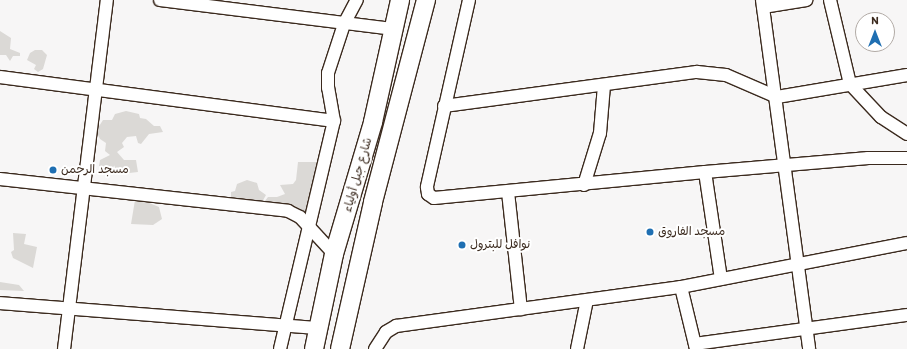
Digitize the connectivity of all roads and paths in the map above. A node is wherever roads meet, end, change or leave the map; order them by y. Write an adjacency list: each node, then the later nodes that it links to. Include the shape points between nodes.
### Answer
1 (107, 0): 16 (street)
2 (160, 0): 10 (street)
3 (358, 0): 10 (street)
4 (400, 0): 11 (main road, شارع جبل أولياء)
5 (426, 0): 46 (main road, شارع جبل أولياء, via 373,202)
6 (469, 0): 18 (street)
7 (806, 0): 9 (street)
8 (830, 0): 14 (street)
9 (763, 4): 17 (street)
10 (344, 24): 11 (street); 19 (street, via 327,80)
11 (392, 29): 30 (main road, شارع جبل أولياء, via 373,122)
12 (907, 75): 14 (street)
13 (0, 78): 16 (street)
14 (850, 84): 17 (street); 20 (street, via 881,116)
15 (604, 85): 17 (street, via 708,72 726,75); 18 (street); 25 (street, via 600,133)
16 (97, 89): 19 (street); 26 (street)
17 (777, 97): 22 (street)
18 (444, 106): 27 (street, via 426,187 428,194 434,198)
19 (334, 121): 28 (street)
20 (907, 134)
21 (907, 158): 22 (street)
22 (784, 165): 23 (street); 31 (street)
23 (705, 172): 25 (street); 32 (street)
24 (0, 179): 26 (street)
25 (584, 185): 27 (street)
26 (84, 187): 28 (street, via 288,212 300,217); 36 (street)
27 (508, 192): 37 (street)
28 (308, 228): 30 (street); 39 (street)
29 (907, 243): 31 (street)
30 (334, 254): 40 (main road, شارع جبل أولياء)
31 (799, 264): 32 (street); 41 (street)
32 (721, 279): 33 (street)
33 (681, 287): 34 (street); 42 (street)
34 (587, 300): 37 (street); 48 (street)
35 (0, 303): 36 (street)
36 (68, 307): 39 (street); 43 (street)
37 (521, 309): 47 (street, via 396,326 386,332)
38 (907, 315): 41 (street)
39 (286, 325): 40 (street); 44 (street)
40 (320, 328): 45 (main road, شارع جبل أولياء)
41 (806, 330): 42 (street); 49 (street)
42 (696, 347)
43 (64, 349)
44 (280, 349)
45 (314, 349)
46 (340, 349)
47 (375, 349)
48 (577, 349)
49 (809, 349)

